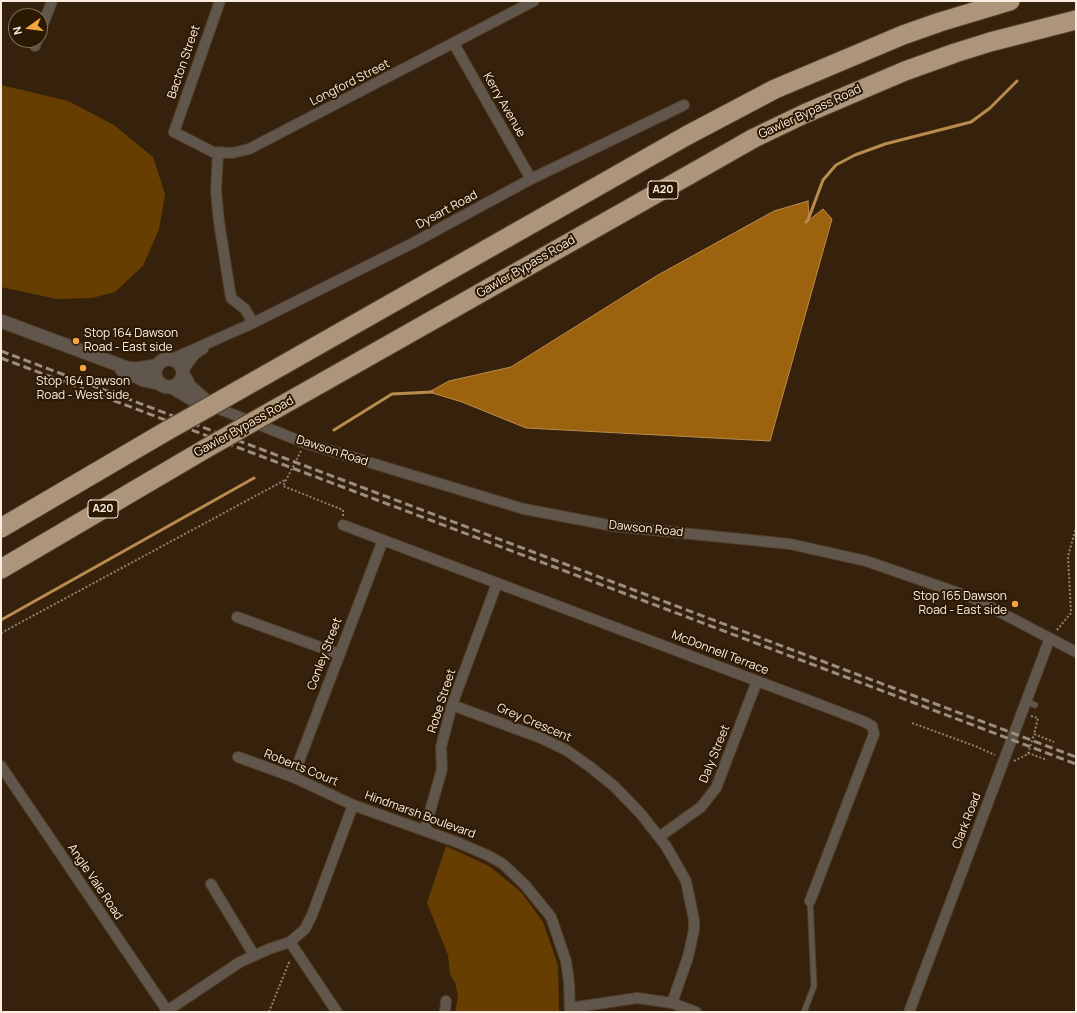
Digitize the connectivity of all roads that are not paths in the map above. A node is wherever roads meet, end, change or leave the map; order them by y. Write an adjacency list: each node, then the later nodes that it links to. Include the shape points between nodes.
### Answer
1 (52, 1): 5 (street)
2 (220, 1): 9 (street, Bacton Street)
3 (534, 1): 7 (street, Longford Street)
4 (1010, 1): 23 (highway, bridge, via 903,35 775,89 163,433)
5 (48, 11)
6 (1076, 20): 25 (highway, Gawler Bypass Road / A20, bridge, via 997,40 904,71 754,138 205,449)
7 (454, 44): 10 (street, Longford Street, via 249,149); 11 (street, Kerry Avenue)
8 (684, 105): 11 (street, Dysart Road)
9 (174, 132): 10 (street, Longford Street)
10 (218, 153): 13 (street, via 216,191 231,298 245,309)
11 (531, 179): 13 (street, Dysart Road, via 413,243)
12 (1, 321): 15 (street)
13 (253, 323): 14 (street, Dysart Road)
14 (222, 338): 16 (street, Dysart Road); 18 (street, Dysart Road, via 195,354)
15 (86, 353): 17 (street, via 127,368); 19 (street, via 144,380)
16 (172, 359): 17 (street, via 164,359); 18 (street)
17 (156, 366): 19 (street, via 154,374)
18 (183, 372): 20 (street, via 180,382); 21 (street, Dawson Road, via 190,386)
19 (158, 383): 20 (street, via 164,387)
20 (172, 387): 21 (street, Dawson Road, via 197,402)
21 (212, 406): 28 (street, Dawson Road, via 305,443 524,509 613,526 790,544 866,561 972,598)
22 (343, 525): 24 (street, McDonnell Terrace)
23 (1, 528)
24 (382, 540): 26 (street, McDonnell Terrace); 30 (street, Conley Street)
25 (1, 569)
26 (497, 583): 31 (street, McDonnell Terrace); 32 (street, Robe Street)
27 (237, 617): 30 (street)
28 (1050, 638): 29 (street, Dawson Road); 52 (street, Clark Road, via 1031,703 1022,713)
29 (1076, 652)
30 (339, 654): 35 (street, Conley Street)
31 (757, 681): 39 (street, Daly Street, via 716,788 700,807); 41 (street, McDonnell Terrace, via 865,722 872,726 874,732)
32 (452, 704): 38 (street, Robe Street, via 441,747 442,769); 39 (street, Grey Crescent, via 542,738 566,750 614,786)
33 (238, 757): 35 (street, Roberts Court)
34 (1, 766): 36 (street, Angle Vale Road)
35 (293, 777): 37 (street, Roberts Court)
36 (5, 779): 47 (street, Angle Vale Road)
37 (353, 805): 38 (street, Hindmarsh Boulevard); 42 (street, Hindmarsh Boulevard, via 312,915 305,929)
38 (425, 829): 46 (street, Hindmarsh Boulevard, via 503,864 540,902 550,917 566,961)
39 (659, 837): 45 (street, Grey Crescent, via 686,881 694,920 686,963)
40 (211, 884): 43 (street)
41 (810, 901): 51 (lane, via 814,986)
42 (290, 942): 43 (street, Hindmarsh Boulevard); 48 (street)
43 (254, 955): 47 (street, Hindmarsh Boulevard)
44 (446, 1000): 49 (street)
45 (672, 1003): 46 (street, via 637,998); 50 (street)
46 (570, 1010)
47 (168, 1011)
48 (336, 1012)
49 (445, 1012)
50 (696, 1012)
51 (804, 1012)
52 (909, 1012)

